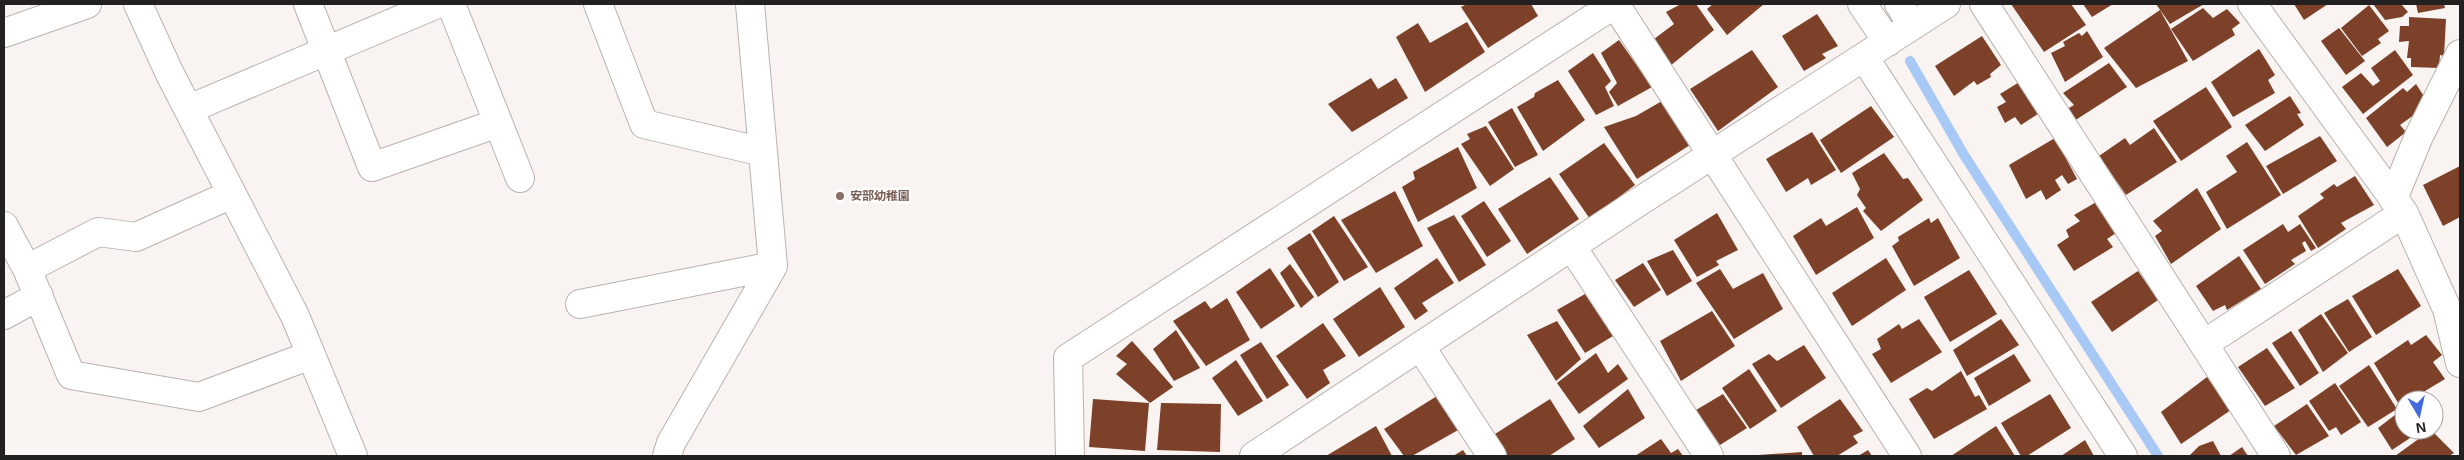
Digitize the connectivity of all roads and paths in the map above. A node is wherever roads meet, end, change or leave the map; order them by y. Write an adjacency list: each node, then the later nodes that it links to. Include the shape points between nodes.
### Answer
1 (87, 4): 14 (street)
2 (138, 4): 19 (street)
3 (308, 4): 16 (street)
4 (437, 4): 16 (street)
5 (451, 4): 20 (street)
6 (598, 4): 21 (street, via 644,124)
7 (750, 4): 21 (street)
8 (1615, 4): 22 (street); 39 (street, via 1068,358)
9 (1862, 4): 15 (street)
10 (1946, 4): 13 (street)
11 (1984, 4): 33 (street)
12 (2252, 4): 25 (street)
13 (1906, 14): 15 (street)
14 (4, 33)
15 (1888, 42): 18 (street)
16 (327, 50): 19 (street); 20 (street, via 372,167)
17 (2460, 54): 25 (street, via 2419,136)
18 (1864, 57): 22 (street); 44 (street)
19 (189, 109): 24 (street)
20 (498, 124): 23 (street)
21 (763, 152): 28 (street)
22 (1712, 155): 27 (street); 43 (street)
23 (520, 178)
24 (232, 194): 29 (street, via 136,237 98,232); 35 (street, via 295,316)
25 (2398, 206): 33 (street); 36 (street, via 2447,309)
26 (4, 226): 29 (street)
27 (1572, 247): 34 (street); 42 (street)
28 (773, 266): 31 (street); 38 (street, via 670,443)
29 (27, 269): 30 (street)
30 (39, 296): 32 (street); 35 (street, via 71,375 199,397)
31 (580, 304)
32 (4, 315)
33 (2204, 344): 45 (street)
34 (1420, 346): 40 (street); 41 (street)
35 (311, 355): 37 (street)
36 (2460, 363)
37 (353, 456)
38 (667, 456)
39 (1070, 456)
40 (1254, 456)
41 (1492, 456)
42 (1709, 456)
43 (1907, 456)
44 (2123, 456)
45 (2276, 456)

